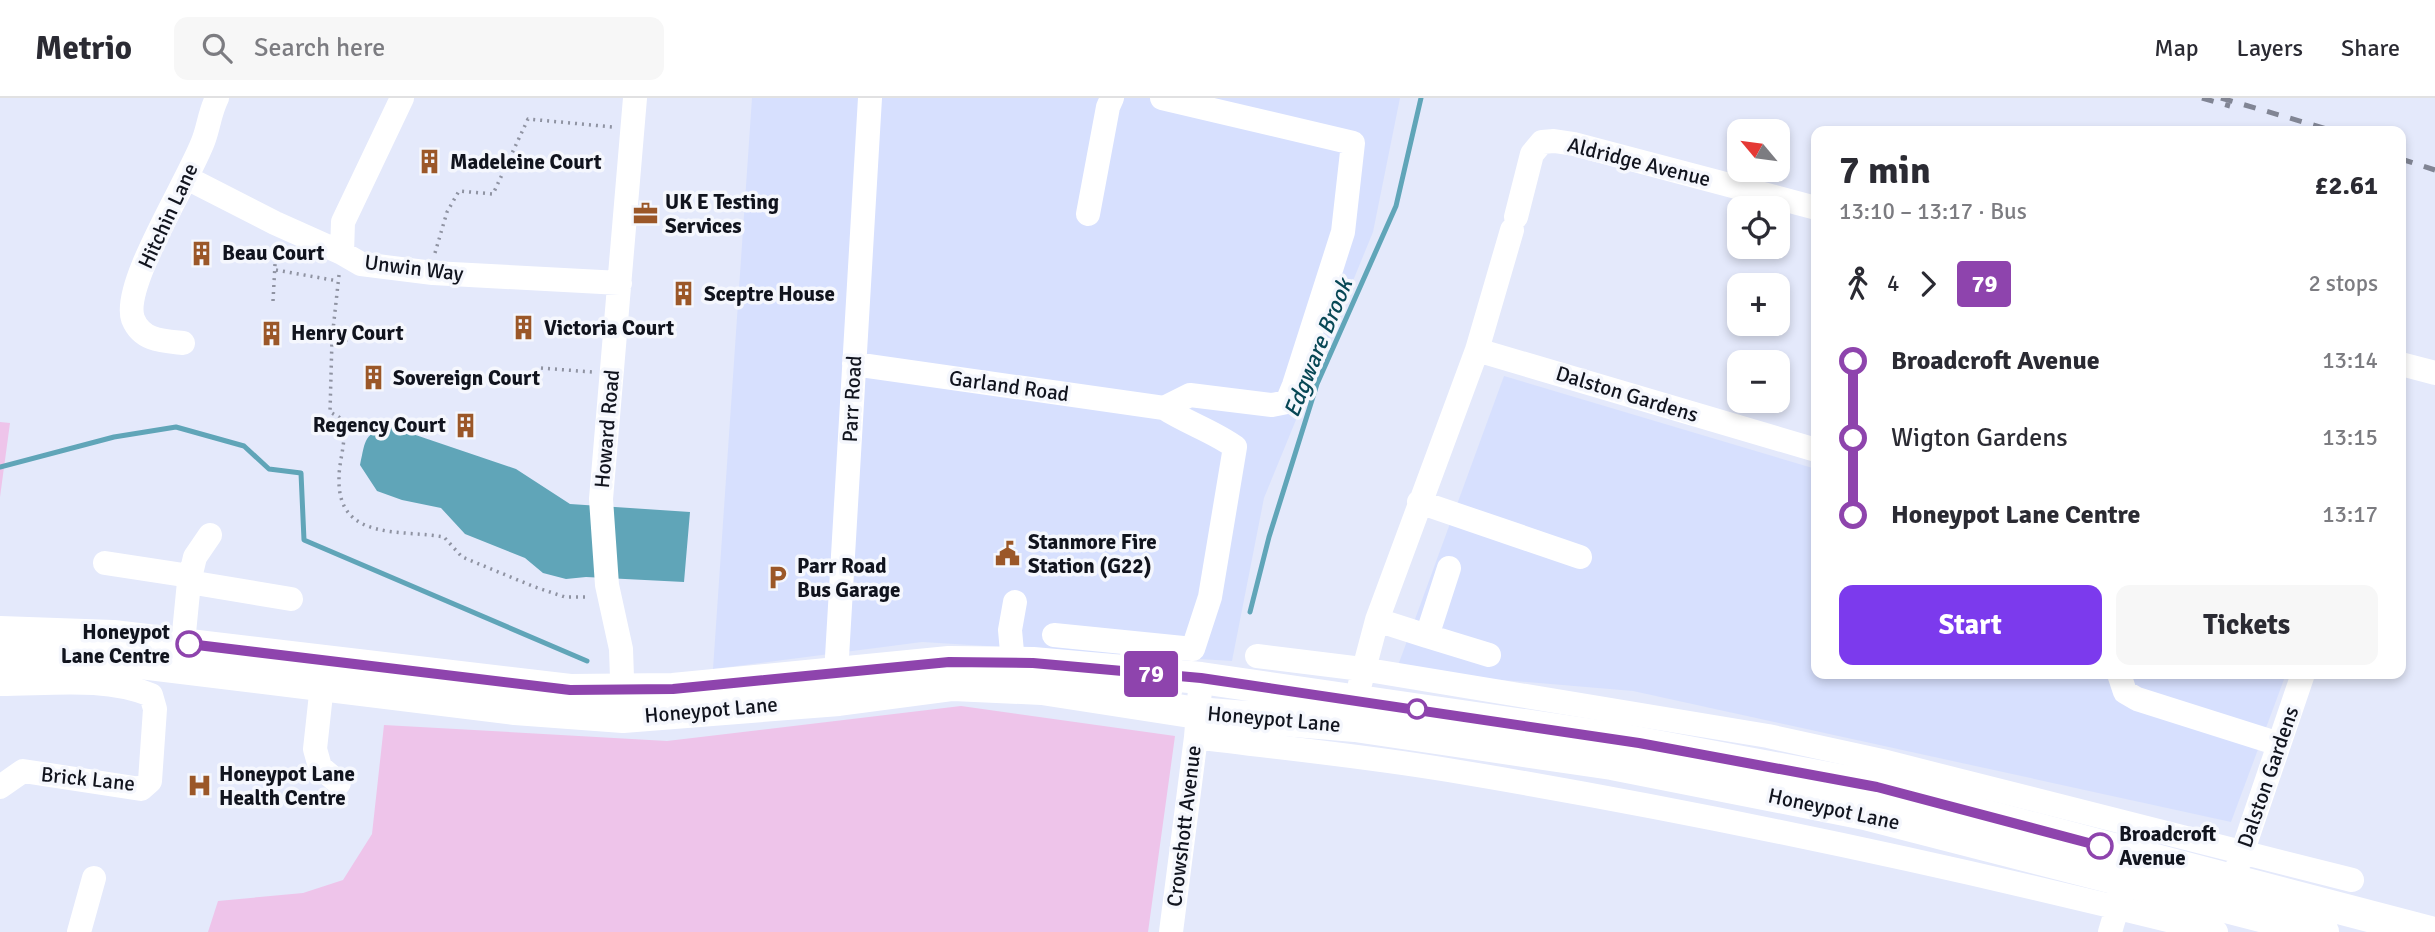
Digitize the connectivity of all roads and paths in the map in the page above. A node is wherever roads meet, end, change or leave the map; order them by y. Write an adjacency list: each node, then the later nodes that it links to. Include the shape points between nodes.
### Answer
1 (217, 98): 8 (street, Hitchin Lane)
2 (402, 98): 12 (street, via 343,222)
3 (635, 98): 7 (street, Howard Road)
4 (870, 98): 22 (street, Parr Road)
5 (1112, 98): 10 (street)
6 (1162, 98): 27 (street, via 1353,143 1343,232 1287,402 1272,405 1190,394)
7 (633, 129): 14 (path, via 528,119 493,194 459,191 447,212); 16 (street, Howard Road)
8 (187, 178): 11 (street, Unwin Way); 20 (street, Hitchin Lane, via 159,228 137,283 132,316 139,331 155,340)
9 (1811, 207): 21 (street, Aldridge Avenue, via 1574,144 1542,142 1532,154)
10 (1088, 214)
11 (275, 223): 12 (street, Unwin Way); 13 (path)
12 (342, 253): 14 (street, Unwin Way, via 361,264); 15 (path)
13 (276, 270): 15 (path); 17 (path)
14 (433, 272): 16 (street, Unwin Way)
15 (338, 281): 18 (path)
16 (620, 283): 35 (street, Howard Road, via 601,499)
17 (273, 301)
18 (332, 339): 19 (path); 35 (path, via 330,412 342,419 345,428 339,481 342,503 351,516 373,530 444,537 462,556 565,597)
19 (351, 340)
20 (183, 343)
21 (1477, 350): 28 (street, Dalston Gardens); 29 (street)
22 (854, 364): 27 (street, Garland Road); 54 (street, Parr Road)
23 (2406, 365): 26 (street)
24 (541, 368): 25 (path)
25 (602, 373)
26 (2435, 373)
27 (1164, 408): 42 (street, via 1215,432 1235,447 1210,597 1193,649)
28 (1811, 449)
29 (1419, 502): 31 (street); 38 (street)
30 (210, 535): 34 (street, via 195,557)
31 (1580, 557)
32 (105, 563): 34 (street)
33 (1449, 568): 40 (street)
34 (190, 579): 36 (street); 41 (street)
35 (603, 590): 55 (street, Howard Road, via 621,649)
36 (290, 599)
37 (1015, 602): 47 (street, via 1010,630)
38 (1377, 620): 40 (street); 48 (street)
39 (0, 632): 46 (main road, Honeypot Lane)
40 (1427, 636): 43 (street)
41 (183, 643): 46 (main road, Honeypot Lane); 55 (main road, Honeypot Lane, via 570,690)
42 (1054, 651): 47 (main road, Honeypot Lane); 49 (main road, Honeypot Lane); 54 (main road, Honeypot Lane, via 953,685); 57 (main road, Honeypot Lane)
43 (1489, 655)
44 (1256, 656): 48 (street)
45 (0, 659): 46 (main road, Honeypot Lane)
46 (110, 659): 52 (street); 53 (main road, Honeypot Lane); 61 (street, Brick Lane, via 136,689 151,695 155,709 150,781 141,789 23,771)
47 (1013, 663): 54 (main road, Honeypot Lane, via 949,662)
48 (1362, 669): 56 (street); 59 (street, via 1768,736)
49 (1201, 678): 56 (main road, Honeypot Lane); 57 (street, Crowshott Avenue)
50 (2121, 679): 58 (street, via 2125,692 2137,699)
51 (2301, 679): 58 (street, Dalston Gardens)
52 (0, 684)
53 (321, 685): 55 (main road, Honeypot Lane, via 515,709); 60 (street, via 314,749 320,767)
54 (837, 687): 55 (main road, Honeypot Lane, via 673,689)
55 (623, 704)
56 (1356, 713): 57 (main road, Honeypot Lane); 59 (main road, Honeypot Lane, via 1613,738); 65 (main road, Honeypot Lane, via 1865,814)
57 (1197, 725): 65 (street); 67 (street, Crowshott Avenue)
58 (2279, 744): 62 (street, Dalston Gardens)
59 (1879, 774): 62 (main road, Honeypot Lane)
60 (339, 783)
61 (0, 787)
62 (2237, 866): 64 (street); 71 (main road, Honeypot Lane)
63 (94, 878): 66 (street)
64 (2352, 880)
65 (2121, 893): 68 (street); 69 (street); 70 (main road, Honeypot Lane)
66 (79, 932)
67 (1171, 932)
68 (2110, 932)
69 (2216, 932)
70 (2323, 932)
71 (2430, 932)

